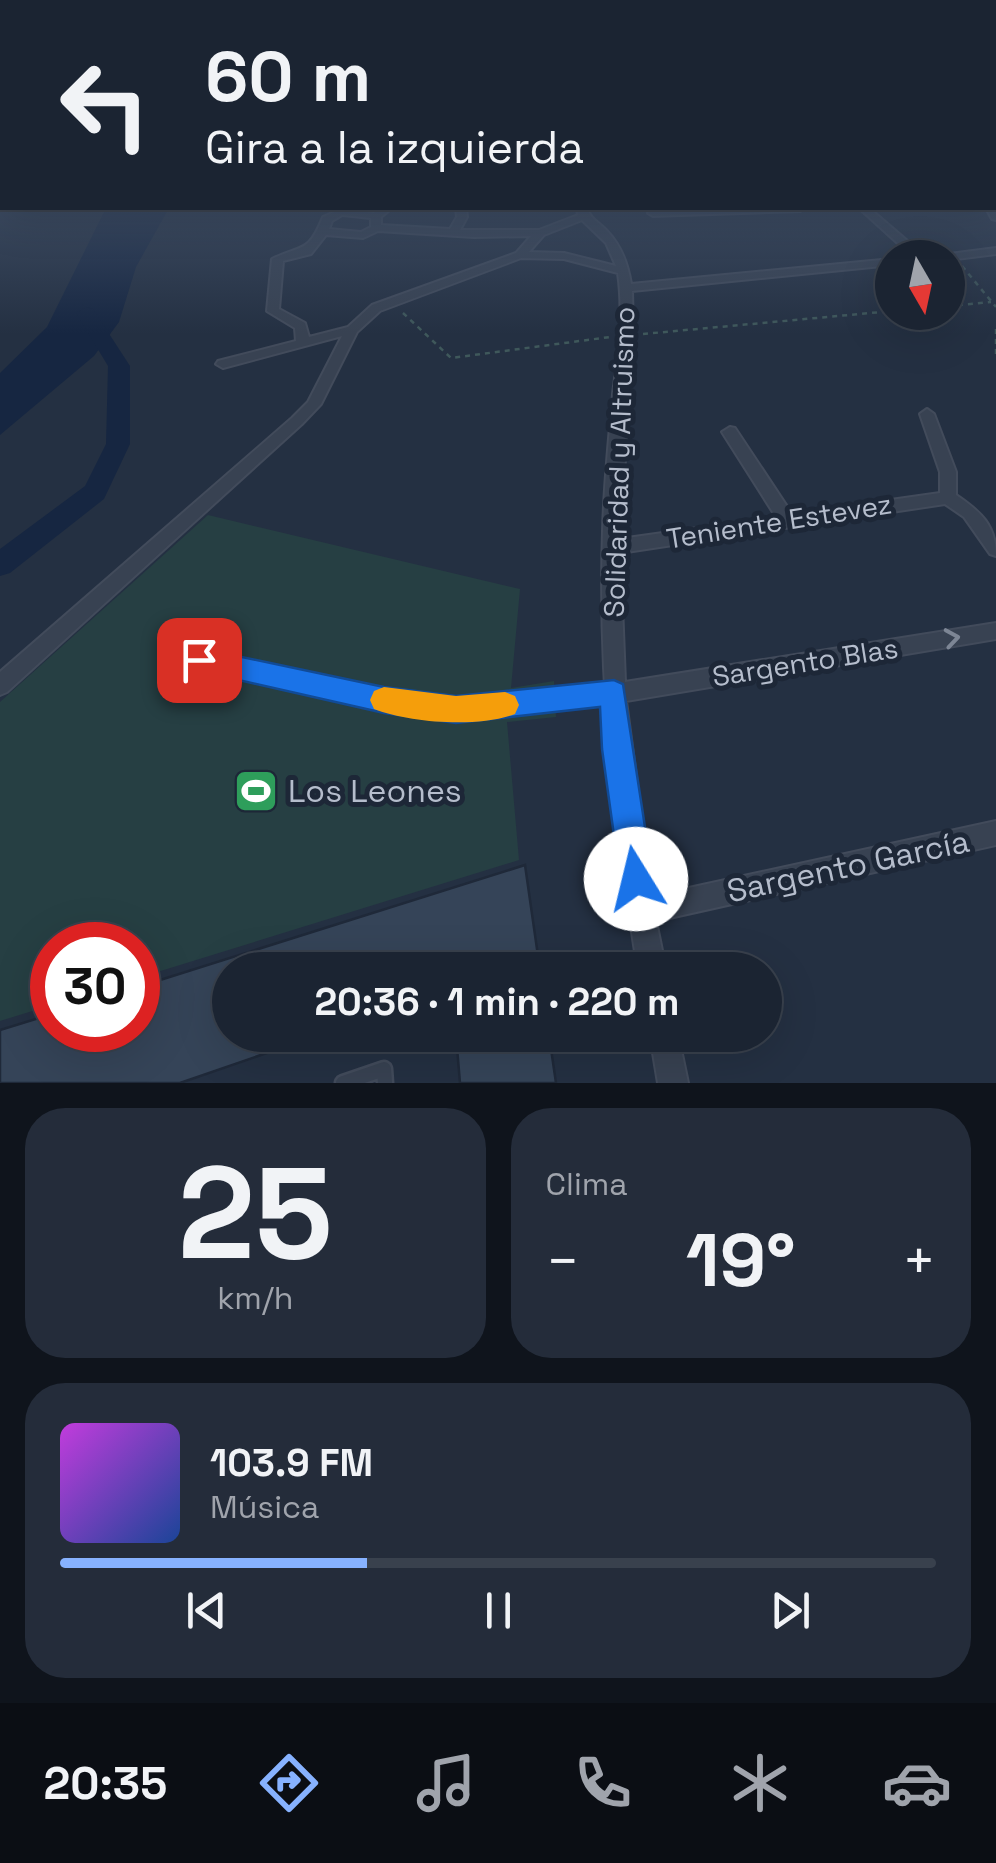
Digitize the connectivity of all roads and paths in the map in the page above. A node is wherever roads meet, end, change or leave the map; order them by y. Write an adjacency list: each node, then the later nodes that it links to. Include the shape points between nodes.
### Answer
1 (323, 232): 20 (street, via 307,252 275,265 273,312 301,326)
2 (540, 232): 8 (street)
3 (330, 233): 4 (street)
4 (365, 233)
5 (605, 233): 11 (street, Solidaridad y Altruismo)
6 (996, 250): 7 (street)
7 (965, 254)
8 (520, 255): 11 (street, via 564,256); 19 (street, via 393,299)
9 (875, 264): 12 (street)
10 (965, 269): 13 (path)
11 (624, 271): 12 (street, Solidaridad y Altruismo)
12 (626, 288): 27 (street, Solidaridad y Altruismo)
13 (987, 295): 14 (path); 15 (path)
14 (996, 295)
15 (994, 302): 16 (path); 17 (path)
16 (965, 305)
17 (996, 307)
18 (996, 329): 21 (path)
19 (352, 330): 20 (street); 31 (street, via 314,404)
20 (303, 344): 22 (street)
21 (996, 359)
22 (223, 364)
23 (928, 414): 25 (street, via 948,472)
24 (730, 432): 26 (street)
25 (948, 498): 26 (street, Teniente Estevez); 28 (street, via 970,513)
26 (787, 520): 27 (street, Teniente Estevez)
27 (610, 548): 32 (street, Solidaridad y Altruismo)
28 (996, 549)
29 (996, 632): 32 (street, Sargento Blas, one-way to 29)
30 (199, 660): 32 (lane, via 456,710)
31 (0, 685)
32 (614, 692): 34 (street, Solidaridad y Altruismo, via 616,749)
33 (996, 833): 34 (street, Sargento García)
34 (642, 912): 35 (street, Solidaridad y Altruismo)
35 (649, 952)
36 (667, 1052): 39 (street)
37 (343, 1083): 38 (lane, via 384,1069)
38 (385, 1083)
39 (672, 1083)

